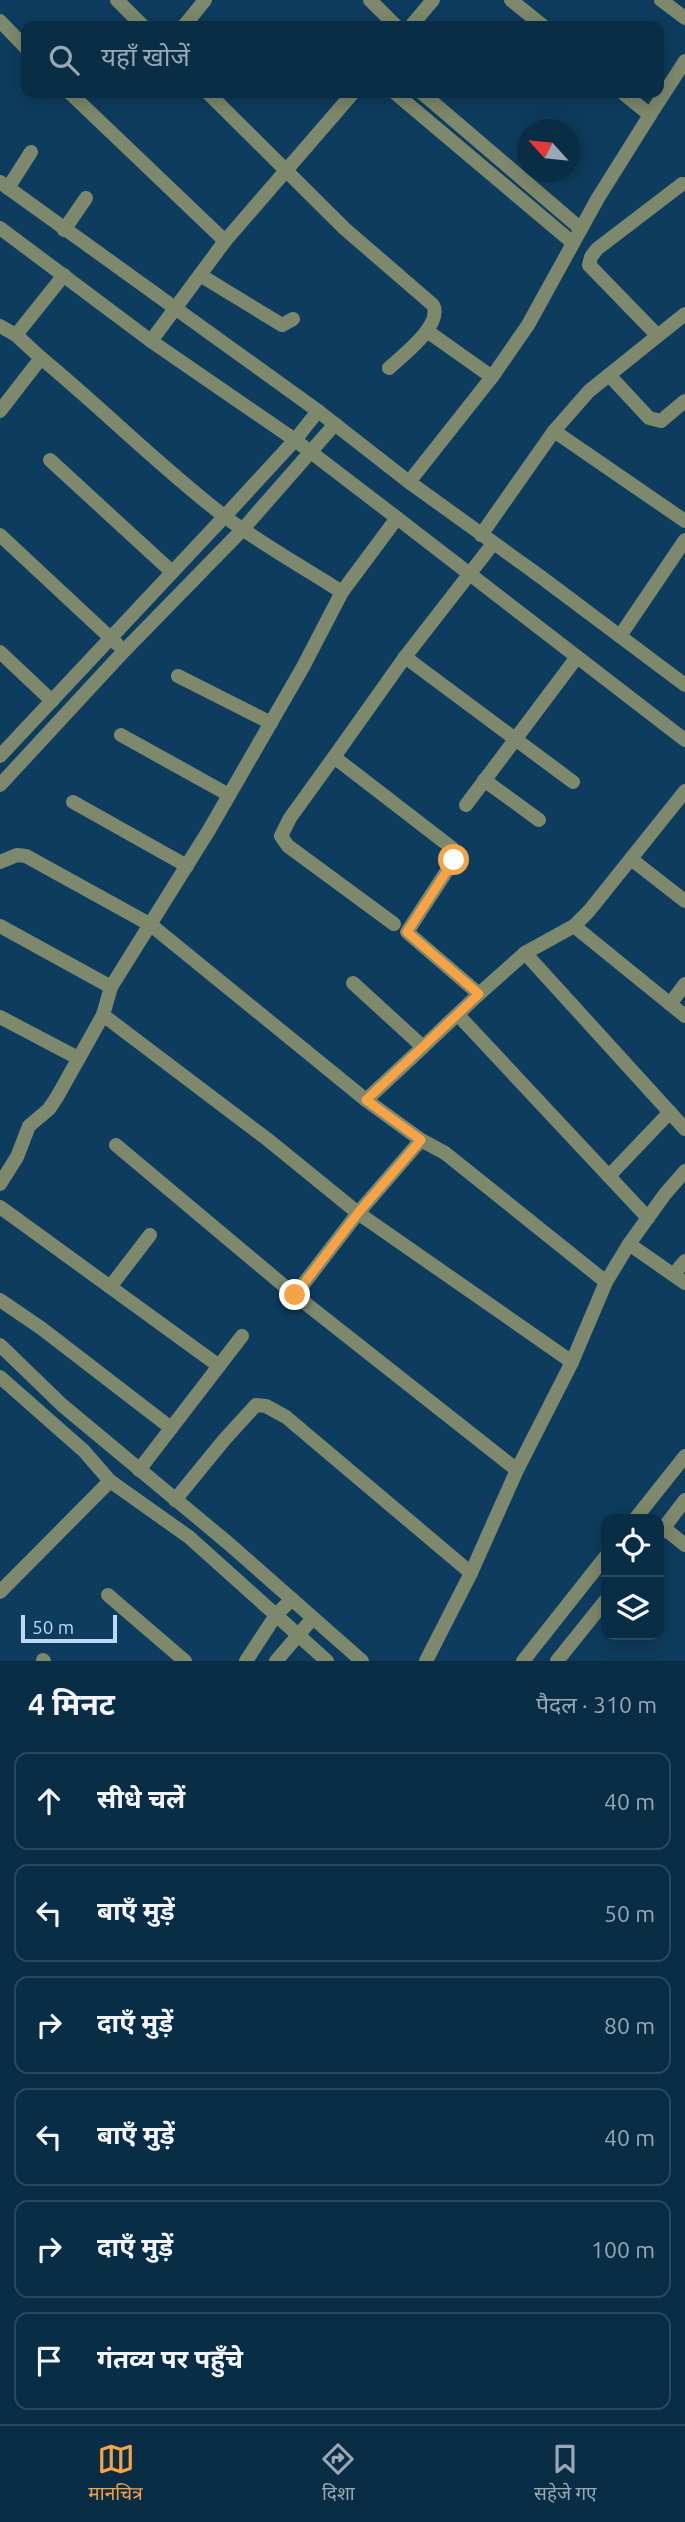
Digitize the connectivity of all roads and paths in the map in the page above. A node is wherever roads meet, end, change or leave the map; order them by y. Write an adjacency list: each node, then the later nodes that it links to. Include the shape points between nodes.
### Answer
1 (205, 0): 10 (street)
2 (370, 0): 11 (street)
3 (433, 0): 12 (street)
4 (511, 0): 13 (street)
5 (661, 0): 7 (street)
6 (123, 2): 9 (street)
7 (685, 18)
8 (0, 21): 14 (street)
9 (139, 21)
10 (188, 21)
11 (391, 21)
12 (415, 21)
13 (537, 21)
14 (21, 43)
15 (685, 61): 16 (street)
16 (664, 93)
17 (75, 98): 35 (street)
18 (213, 98): 28 (street)
19 (349, 98): 28 (street)
20 (400, 98): 25 (street)
21 (427, 98): 25 (street)
22 (428, 98): 33 (street)
23 (629, 98): 26 (street)
24 (661, 98): 26 (street)
25 (419, 114): 36 (street)
26 (650, 115): 33 (street)
27 (31, 152): 30 (street)
28 (284, 170): 35 (street); 43 (street, via 433,305 435,318)
29 (684, 184): 45 (street, via 597,248 589,265)
30 (4, 185): 34 (street)
31 (86, 198): 34 (street)
32 (0, 228): 37 (street)
33 (581, 229): 36 (street)
34 (64, 230): 39 (street)
35 (225, 241): 38 (street)
36 (573, 243): 50 (street, via 528,325)
37 (64, 275): 44 (street); 46 (street)
38 (200, 275): 39 (street); 41 (street, via 282,325)
39 (175, 309): 46 (street); 53 (street)
40 (685, 314): 45 (street)
41 (292, 319)
42 (0, 326): 44 (street)
43 (427, 331): 48 (street); 50 (street)
44 (16, 335): 47 (street)
45 (657, 335): 49 (street)
46 (151, 341): 56 (street)
47 (41, 358): 52 (street); 60 (street)
48 (389, 368)
49 (609, 375): 51 (street, via 655,421); 55 (street)
50 (492, 377): 59 (street)
51 (685, 401)
52 (0, 411)
53 (318, 411): 54 (street); 56 (street)
54 (335, 425): 57 (street); 59 (street)
55 (554, 431): 62 (street); 65 (street)
56 (295, 440): 57 (street); 60 (street)
57 (310, 454): 61 (street); 63 (street)
58 (50, 460): 67 (street)
59 (409, 482): 65 (street)
60 (225, 516): 63 (street); 67 (street)
61 (397, 518): 68 (street); 69 (street)
62 (685, 521)
63 (243, 529): 69 (street); 72 (street)
64 (0, 535): 71 (street)
65 (487, 540): 68 (street); 70 (street)
66 (685, 540): 70 (street)
67 (172, 572): 71 (street)
68 (469, 575): 74 (street); 75 (street)
69 (342, 592): 79 (street)
70 (620, 636): 77 (street)
71 (111, 638): 72 (street); 78 (street)
72 (124, 651): 87 (street)
73 (0, 652): 78 (street)
74 (405, 657): 81 (street); 84 (street)
75 (577, 657): 81 (street); 82 (street)
76 (178, 676): 79 (street)
77 (684, 684)
78 (52, 701): 83 (street)
79 (271, 723): 89 (street)
80 (121, 735): 89 (street)
81 (515, 738): 85 (street); 86 (street)
82 (685, 740)
83 (0, 755)
84 (334, 757): 97 (street, via 281,836 288,846); 105 (street, via 456,853 407,932)
85 (484, 780): 91 (street); 92 (street)
86 (573, 782)
87 (1, 784)
88 (685, 791): 93 (street)
89 (229, 795): 95 (street)
90 (73, 802): 95 (street)
91 (466, 805)
92 (539, 820)
93 (631, 859): 96 (street); 100 (street)
94 (0, 862): 98 (street, via 26,856)
95 (187, 866): 98 (street)
96 (685, 901)
97 (394, 924)
98 (151, 925): 104 (street); 113 (street)
99 (0, 926): 104 (street)
100 (574, 926): 101 (street); 106 (street)
101 (525, 953): 105 (street); 114 (street)
102 (353, 983): 111 (street)
103 (685, 984): 106 (street)
104 (111, 987): 108 (street)
105 (479, 994): 107 (street)
106 (670, 1003): 109 (street)
107 (458, 1014): 111 (street); 119 (street)
108 (103, 1015): 112 (street); 122 (street)
109 (685, 1016)
110 (0, 1017): 112 (street)
111 (423, 1047): 113 (street)
112 (78, 1058): 120 (street, via 50,1110 29,1126)
113 (366, 1100): 116 (street)
114 (670, 1112): 115 (street); 119 (street)
115 (685, 1129)
116 (421, 1140): 122 (street); 128 (street, via 445,1153)
117 (116, 1145): 130 (street)
118 (685, 1171): 123 (street)
119 (609, 1176): 123 (street)
120 (0, 1184)
121 (0, 1207): 129 (street)
122 (358, 1213): 130 (street); 134 (street)
123 (648, 1218): 125 (street)
124 (150, 1235): 129 (street)
125 (629, 1244): 127 (street); 128 (street)
126 (685, 1261): 127 (street)
127 (679, 1278)
128 (606, 1282): 134 (street)
129 (110, 1287): 135 (street)
130 (295, 1295): 140 (street)
131 (0, 1300): 137 (street)
132 (242, 1336): 135 (street)
133 (0, 1345): 139 (street)
134 (572, 1362): 140 (street)
135 (219, 1366): 137 (street)
136 (0, 1377): 141 (street, via 84,1451)
137 (171, 1428): 139 (street)
138 (685, 1456): 144 (street)
139 (139, 1470): 142 (street)
140 (517, 1470): 149 (street)
141 (110, 1481): 150 (street); 154 (street, via 188,1537)
142 (175, 1500): 149 (street, via 240,1421 256,1405 266,1406); 152 (street)
143 (685, 1500): 145 (street)
144 (639, 1514)
145 (664, 1527)
146 (664, 1528): 147 (street)
147 (685, 1545)
148 (601, 1562): 163 (street)
149 (471, 1573): 162 (street)
150 (0, 1592)
151 (108, 1595): 157 (street)
152 (292, 1599): 154 (street); 155 (street)
153 (601, 1606): 164 (street)
154 (276, 1615): 156 (street); 158 (street)
155 (313, 1618): 156 (street); 161 (street)
156 (298, 1636): 159 (street); 160 (street)
157 (185, 1661)
158 (246, 1661)
159 (276, 1661)
160 (327, 1661)
161 (362, 1661)
162 (426, 1661)
163 (523, 1661)
164 (557, 1661)

